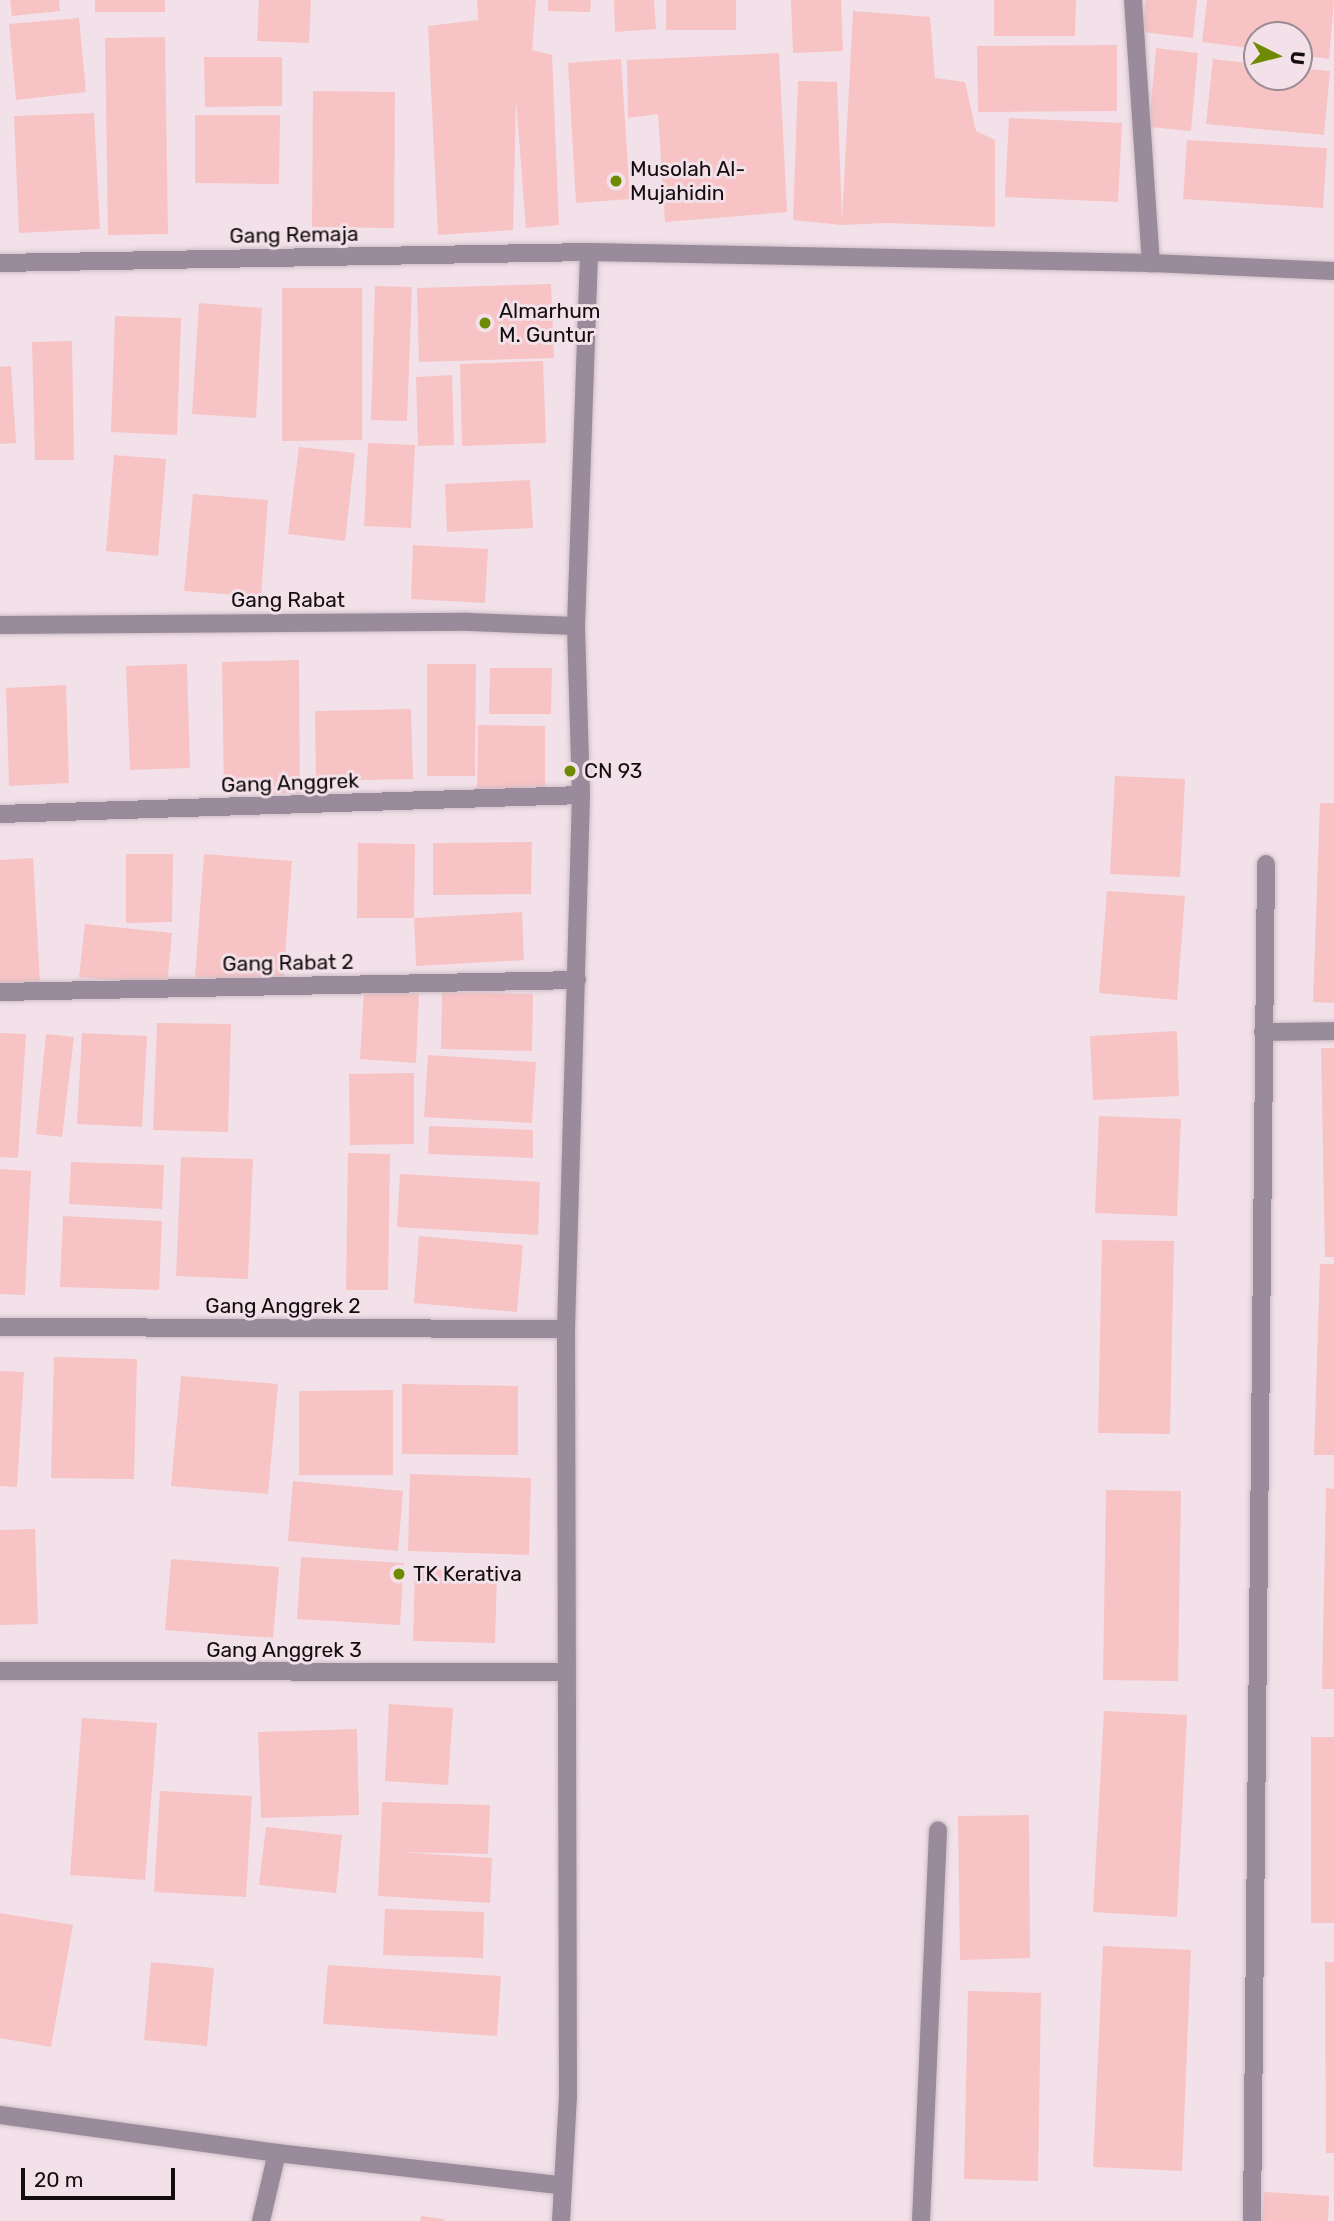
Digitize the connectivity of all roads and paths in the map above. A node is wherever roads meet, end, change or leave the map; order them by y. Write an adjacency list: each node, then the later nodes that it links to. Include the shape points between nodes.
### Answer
1 (1133, 0): 4 (street)
2 (589, 252): 3 (street, Gang Remaja); 4 (street, Gang Remaja); 7 (street)
3 (0, 263)
4 (1151, 263): 5 (street, Gang Remaja)
5 (1334, 271)
6 (0, 625): 7 (street, Gang Rabat, via 469,622)
7 (576, 626): 8 (street)
8 (581, 795): 9 (street, Gang Anggrek); 11 (street)
9 (0, 814)
10 (1266, 864): 14 (street)
11 (577, 980): 12 (street, Gang Rabat 2); 16 (street)
12 (0, 992)
13 (1334, 1031): 14 (street)
14 (1264, 1032): 26 (street)
15 (0, 1327): 16 (street, Gang Anggrek 2)
16 (566, 1329): 18 (street)
17 (0, 1671): 18 (street, Gang Anggrek 3)
18 (567, 1672): 22 (street, via 568,2097)
19 (938, 1830): 25 (street)
20 (0, 2115): 21 (street)
21 (277, 2153): 22 (street); 23 (street)
22 (561, 2185): 24 (street)
23 (261, 2221)
24 (561, 2221)
25 (921, 2221)
26 (1252, 2221)

